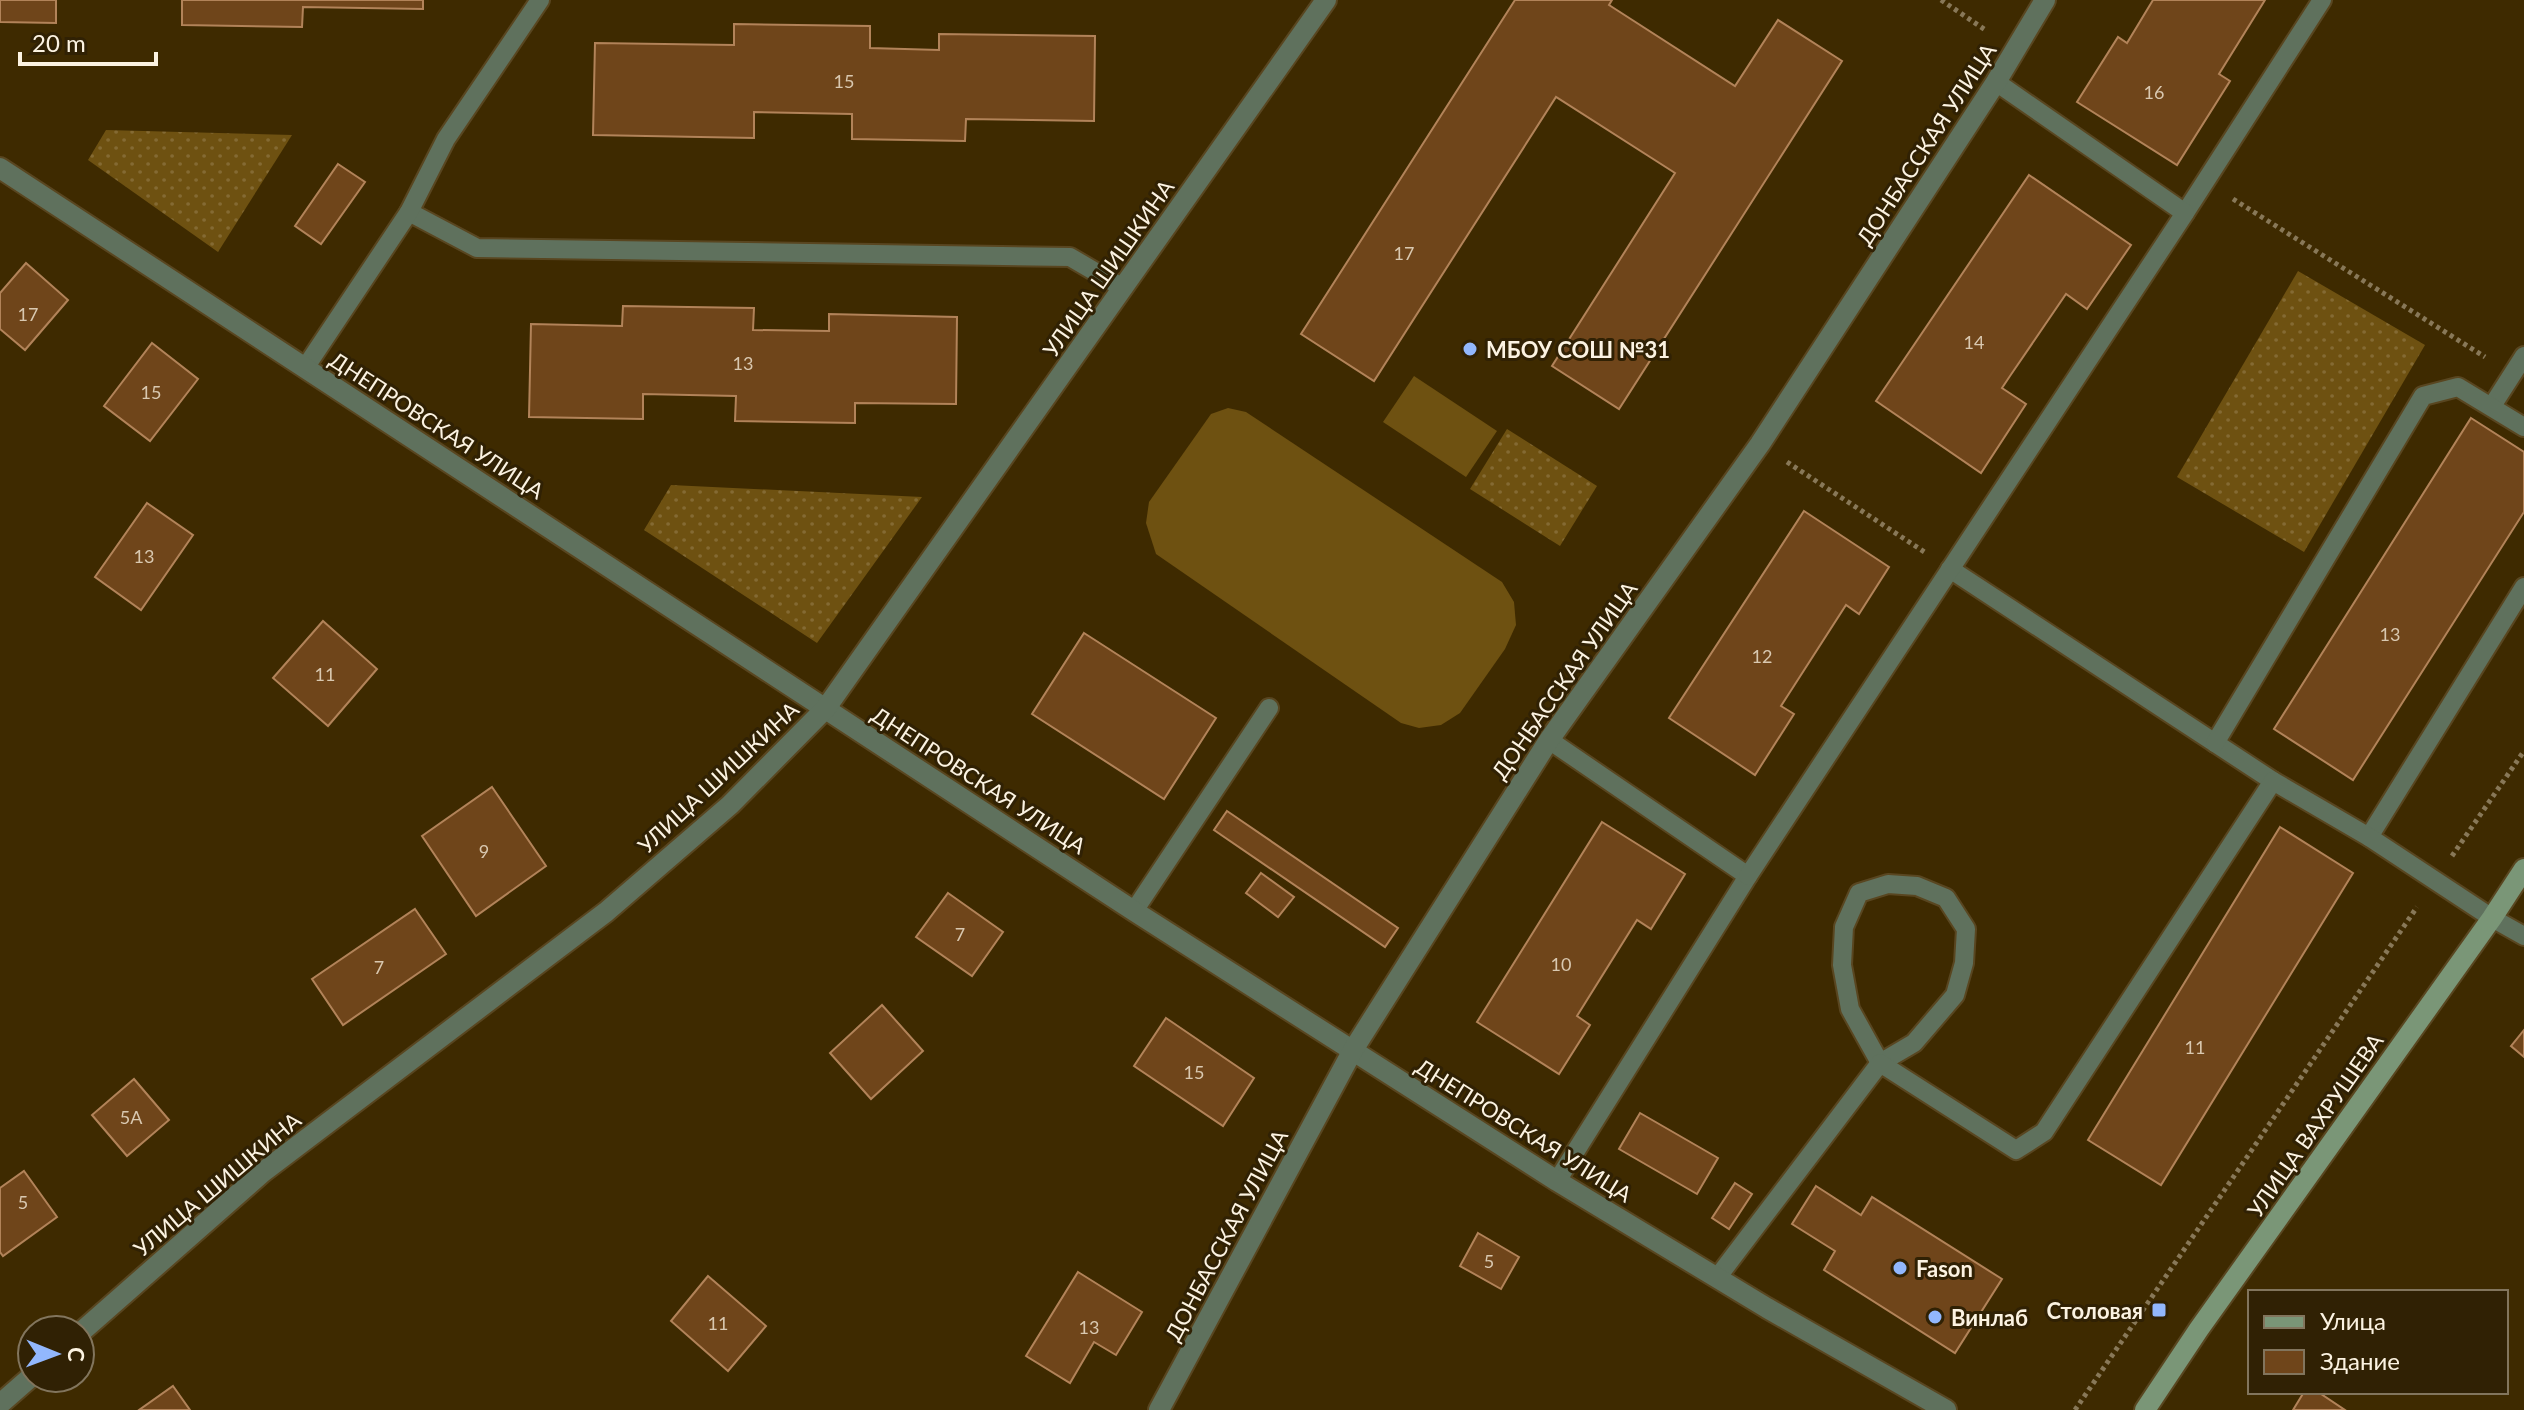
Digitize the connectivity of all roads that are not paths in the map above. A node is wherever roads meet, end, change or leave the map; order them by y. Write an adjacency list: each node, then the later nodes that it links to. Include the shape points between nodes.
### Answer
1 (540, 0): 7 (lane, via 446,139)
2 (1326, 0): 9 (street, УЛИЦА ШИШКИНА)
3 (2045, 0): 5 (street, ДОНБАССКАЯ УЛИЦА)
4 (2322, 0): 8 (lane)
5 (1996, 82): 8 (lane); 18 (street, ДОНБАССКАЯ УЛИЦА, via 1760,444)
6 (0, 168): 11 (street, ДНЕПРОВСКАЯ УЛИЦА)
7 (409, 212): 9 (lane, via 477,248 1070,257); 11 (lane)
8 (2185, 213): 14 (lane)
9 (1123, 288): 16 (street, УЛИЦА ШИШКИНА)
10 (2524, 356): 12 (lane)
11 (305, 368): 16 (street, ДНЕПРОВСКАЯ УЛИЦА)
12 (2492, 406): 13 (lane); 19 (lane, via 2458,387 2423,396)
13 (2524, 427)
14 (1950, 569): 19 (lane); 23 (lane)
15 (2524, 587): 21 (lane)
16 (826, 708): 24 (street, ДНЕПРОВСКАЯ УЛИЦА); 31 (street, УЛИЦА ШИШКИНА, via 730,805 606,912 263,1172)
17 (1269, 708): 24 (lane)
18 (1549, 740): 23 (lane); 27 (street, ДОНБАССКАЯ УЛИЦА)
19 (2215, 743): 20 (lane)
20 (2273, 781): 21 (lane); 28 (lane, via 2044,1132 2016,1150)
21 (2369, 837): 25 (lane)
22 (2524, 869): 25 (main road, УЛИЦА ВАХРУШЕВА)
23 (1748, 876): 29 (lane)
24 (1134, 911): 27 (street, ДНЕПРОВСКАЯ УЛИЦА)
25 (2492, 918): 26 (lane); 36 (main road, УЛИЦА ВАХРУШЕВА)
26 (2524, 936)
27 (1353, 1050): 29 (street, ДНЕПРОВСКАЯ УЛИЦА); 34 (street, ДОНБАССКАЯ УЛИЦА)
28 (1880, 1063): 28 (lane, via 1850,1009 1842,965 1844,927 1859,893 1888,884 1917,886 1946,898 1966,929 1964,963 1955,995 1914,1043); 30 (lane)
29 (1557, 1181): 30 (street, ДНЕПРОВСКАЯ УЛИЦА)
30 (1717, 1278): 35 (street, ДНЕПРОВСКАЯ УЛИЦА)
31 (96, 1319)
32 (16, 1390): 33 (street)
33 (0, 1404)
34 (1159, 1410)
35 (1946, 1410)
36 (2145, 1410)

